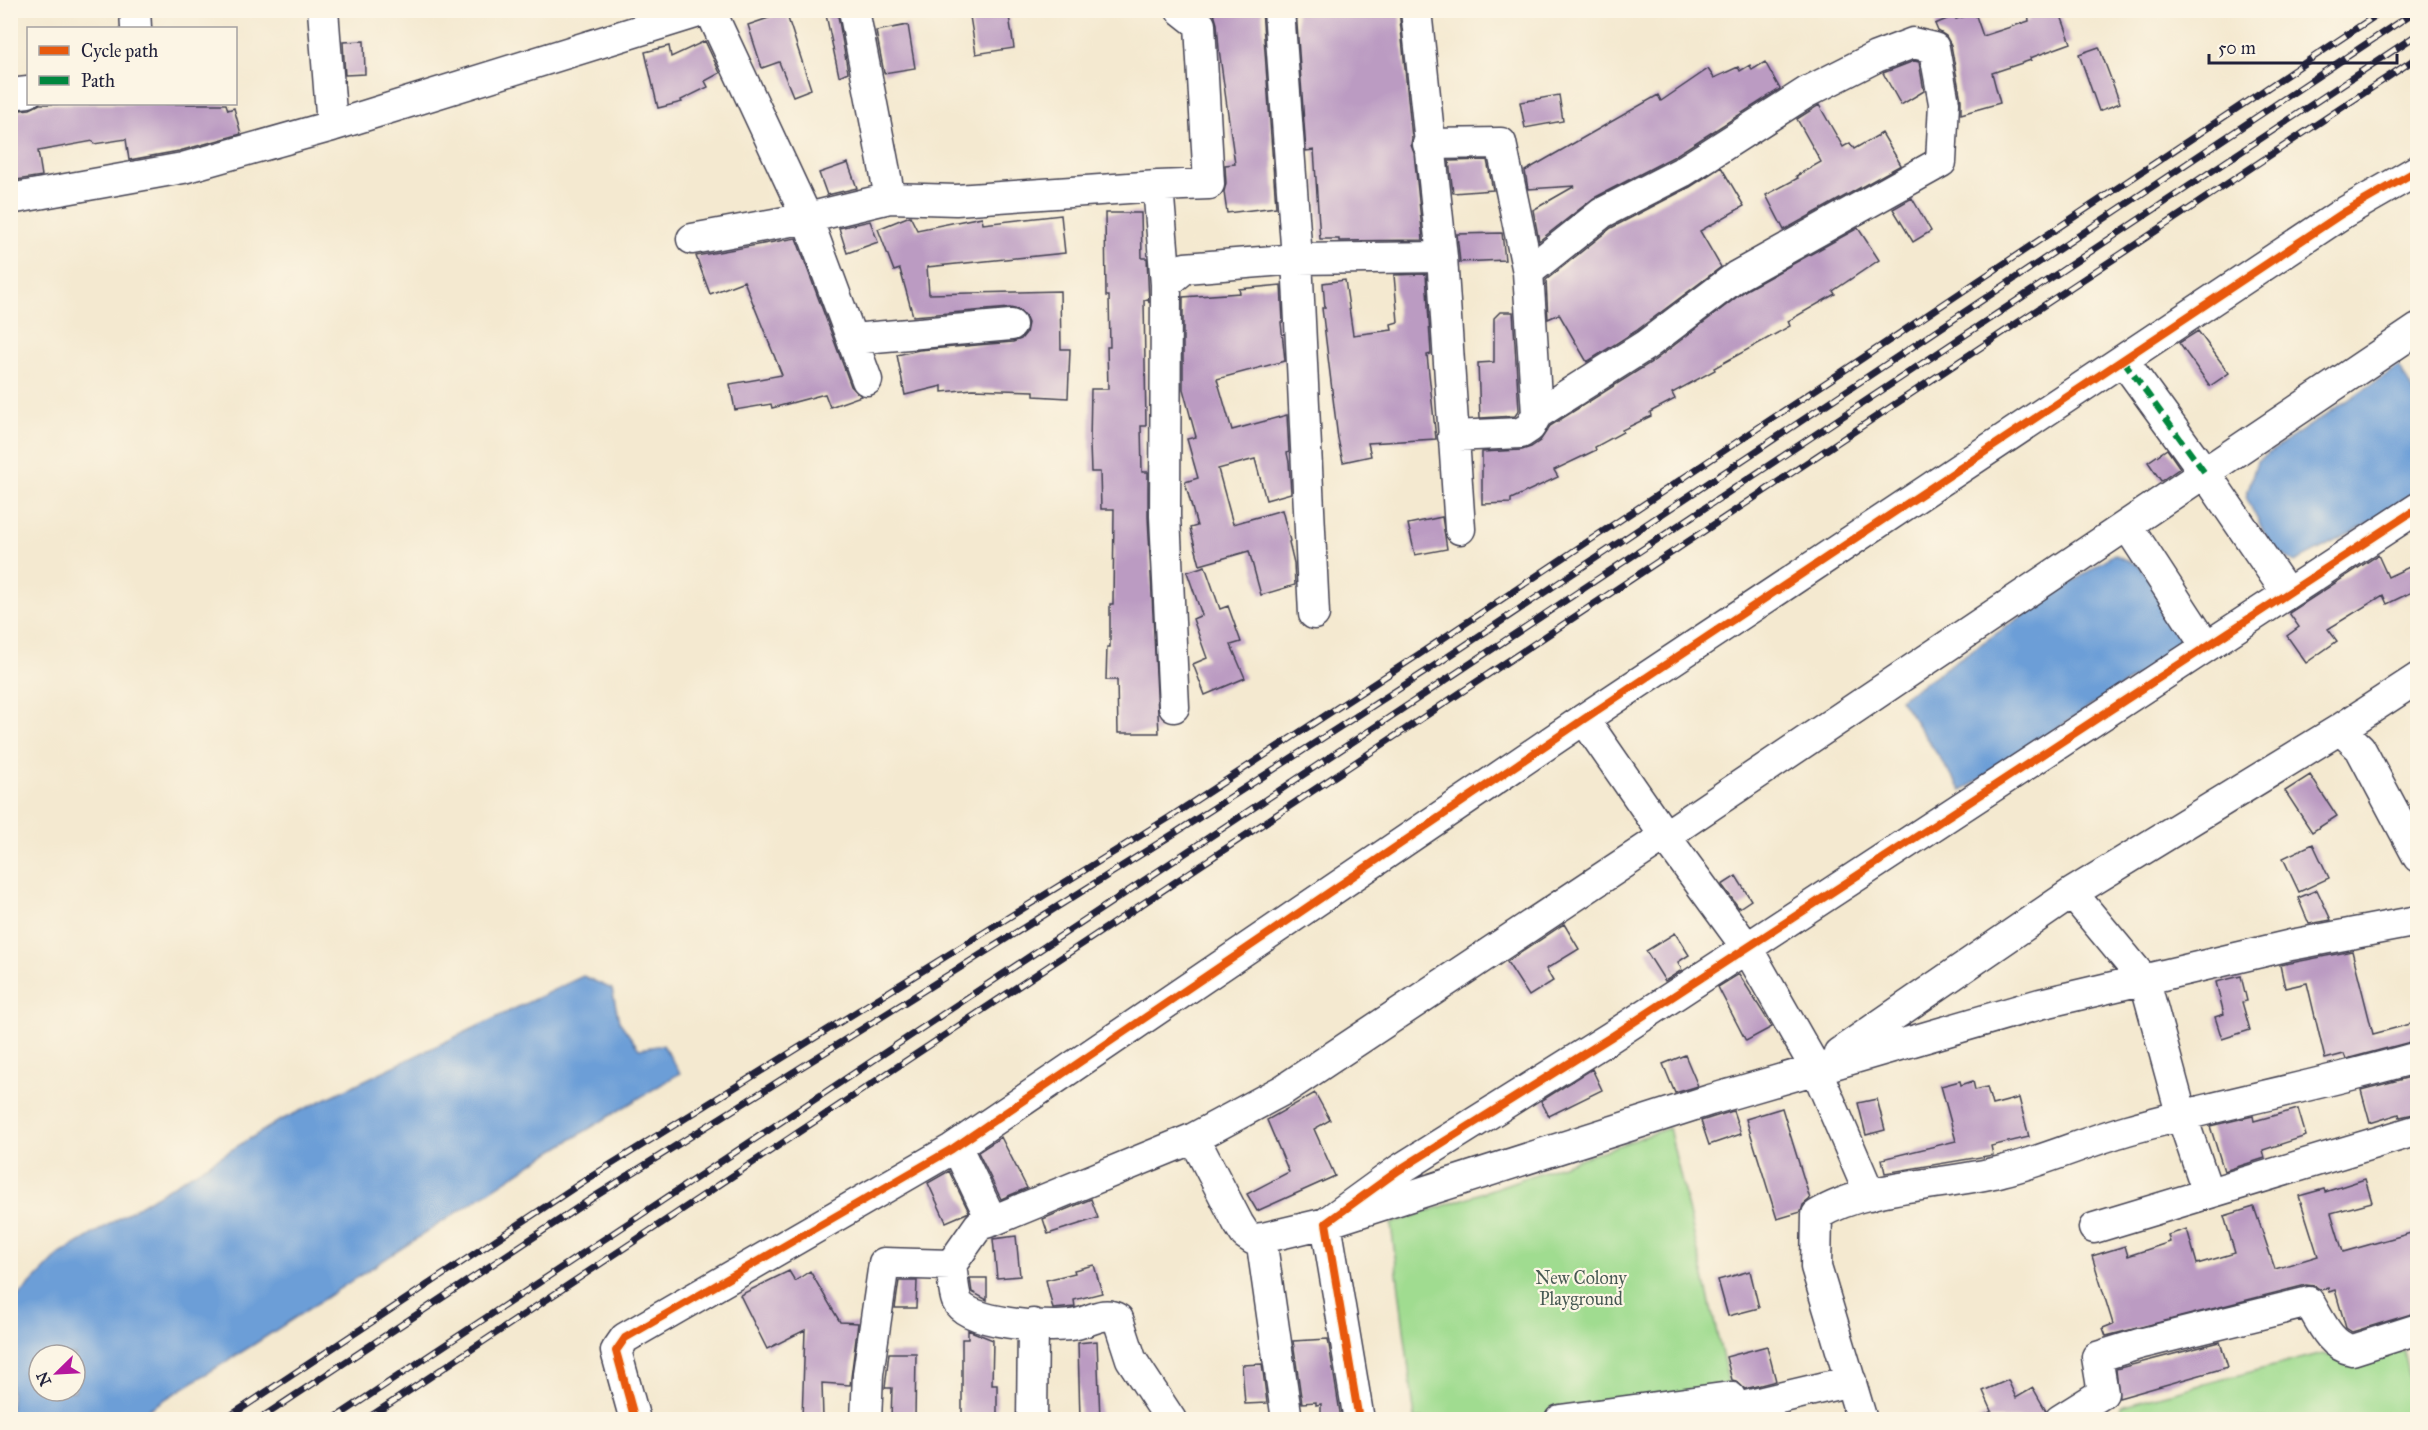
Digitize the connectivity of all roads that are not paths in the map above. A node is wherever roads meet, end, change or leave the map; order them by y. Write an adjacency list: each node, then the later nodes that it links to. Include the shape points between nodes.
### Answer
1 (135, 10): 8 (street)
2 (323, 10): 11 (street)
3 (854, 10): 15 (street)
4 (1181, 10): 14 (street, via 1200,25 1209,184)
5 (1279, 10): 20 (street)
6 (1416, 10): 12 (street)
7 (698, 12): 11 (street); 17 (street)
8 (136, 27)
9 (27, 92): 10 (street)
10 (10, 94)
11 (332, 126): 16 (street, via 183,168)
12 (1428, 144): 19 (street); 21 (street, via 1501,143)
13 (2418, 170): 26 (street, via 2343,213)
14 (1158, 186): 15 (street, via 956,200); 22 (street)
15 (890, 198): 17 (street)
16 (10, 199)
17 (807, 218): 18 (street); 25 (street)
18 (692, 239)
19 (1442, 257): 20 (street); 29 (street)
20 (1297, 259): 22 (street, via 1185,268); 35 (street)
21 (1528, 272): 28 (street); 28 (street, via 1602,213 1682,172 1807,92 1913,43 1934,48 1944,103 1941,162 1737,276 1646,345)
22 (1166, 284): 38 (street, via 1165,516)
23 (1011, 325): 25 (street)
24 (2418, 329): 30 (street)
25 (852, 339): 27 (street)
26 (2123, 360): 30 (street); 39 (street)
27 (867, 380)
28 (1537, 414): 29 (street, via 1530,427 1521,433)
29 (1453, 436): 33 (street)
30 (2205, 473): 32 (street); 34 (street)
31 (2418, 508): 34 (street)
32 (2127, 525): 36 (street); 41 (street)
33 (1460, 529)
34 (2287, 593): 36 (street)
35 (1314, 614)
36 (2206, 646): 45 (street)
37 (2418, 678): 40 (street)
38 (1174, 707)
39 (1584, 719): 41 (street); 52 (street)
40 (2340, 729): 42 (street, via 2360,748); 43 (street)
41 (1665, 836): 45 (street); 51 (street, via 1283,1090)
42 (2418, 856)
43 (2072, 893): 46 (street); 48 (street)
44 (2418, 921): 46 (street, via 2291,945)
45 (1747, 948): 48 (street); 56 (street, via 1399,1170)
46 (2143, 980): 48 (street, via 2040,1004); 49 (street)
47 (2418, 1057): 49 (street)
48 (1816, 1069): 54 (street); 56 (street)
49 (2182, 1117): 53 (street); 54 (street, via 2127,1130 2002,1171)
50 (2418, 1130): 53 (street)
51 (1194, 1138): 55 (street); 58 (street, via 1245,1234 1254,1240)
52 (952, 1149): 55 (street, via 960,1154); 63 (street, via 625,1338 616,1351)
53 (2208, 1193): 57 (street)
54 (1870, 1195): 62 (street, via 1836,1203 1818,1215 1816,1267)
55 (992, 1221): 59 (street, via 979,1225)
56 (1326, 1223): 58 (street); 68 (street)
57 (2094, 1228)
58 (1260, 1238): 67 (street)
59 (951, 1264): 60 (street, via 957,1301 965,1310 1009,1323); 64 (street, via 884,1263 868,1374)
60 (1034, 1324): 65 (street); 66 (street, via 1071,1326 1105,1315 1118,1319 1131,1359)
61 (2418, 1329): 71 (street, via 2352,1350 2342,1348 2309,1302 2161,1338 2097,1357 2103,1393)
62 (1851, 1381): 69 (street, via 1733,1409 1730,1397); 70 (street)
63 (635, 1419)
64 (866, 1419)
65 (1032, 1419)
66 (1171, 1419)
67 (1287, 1419)
68 (1359, 1419)
69 (1560, 1419)
70 (1862, 1419)
71 (2060, 1419)

